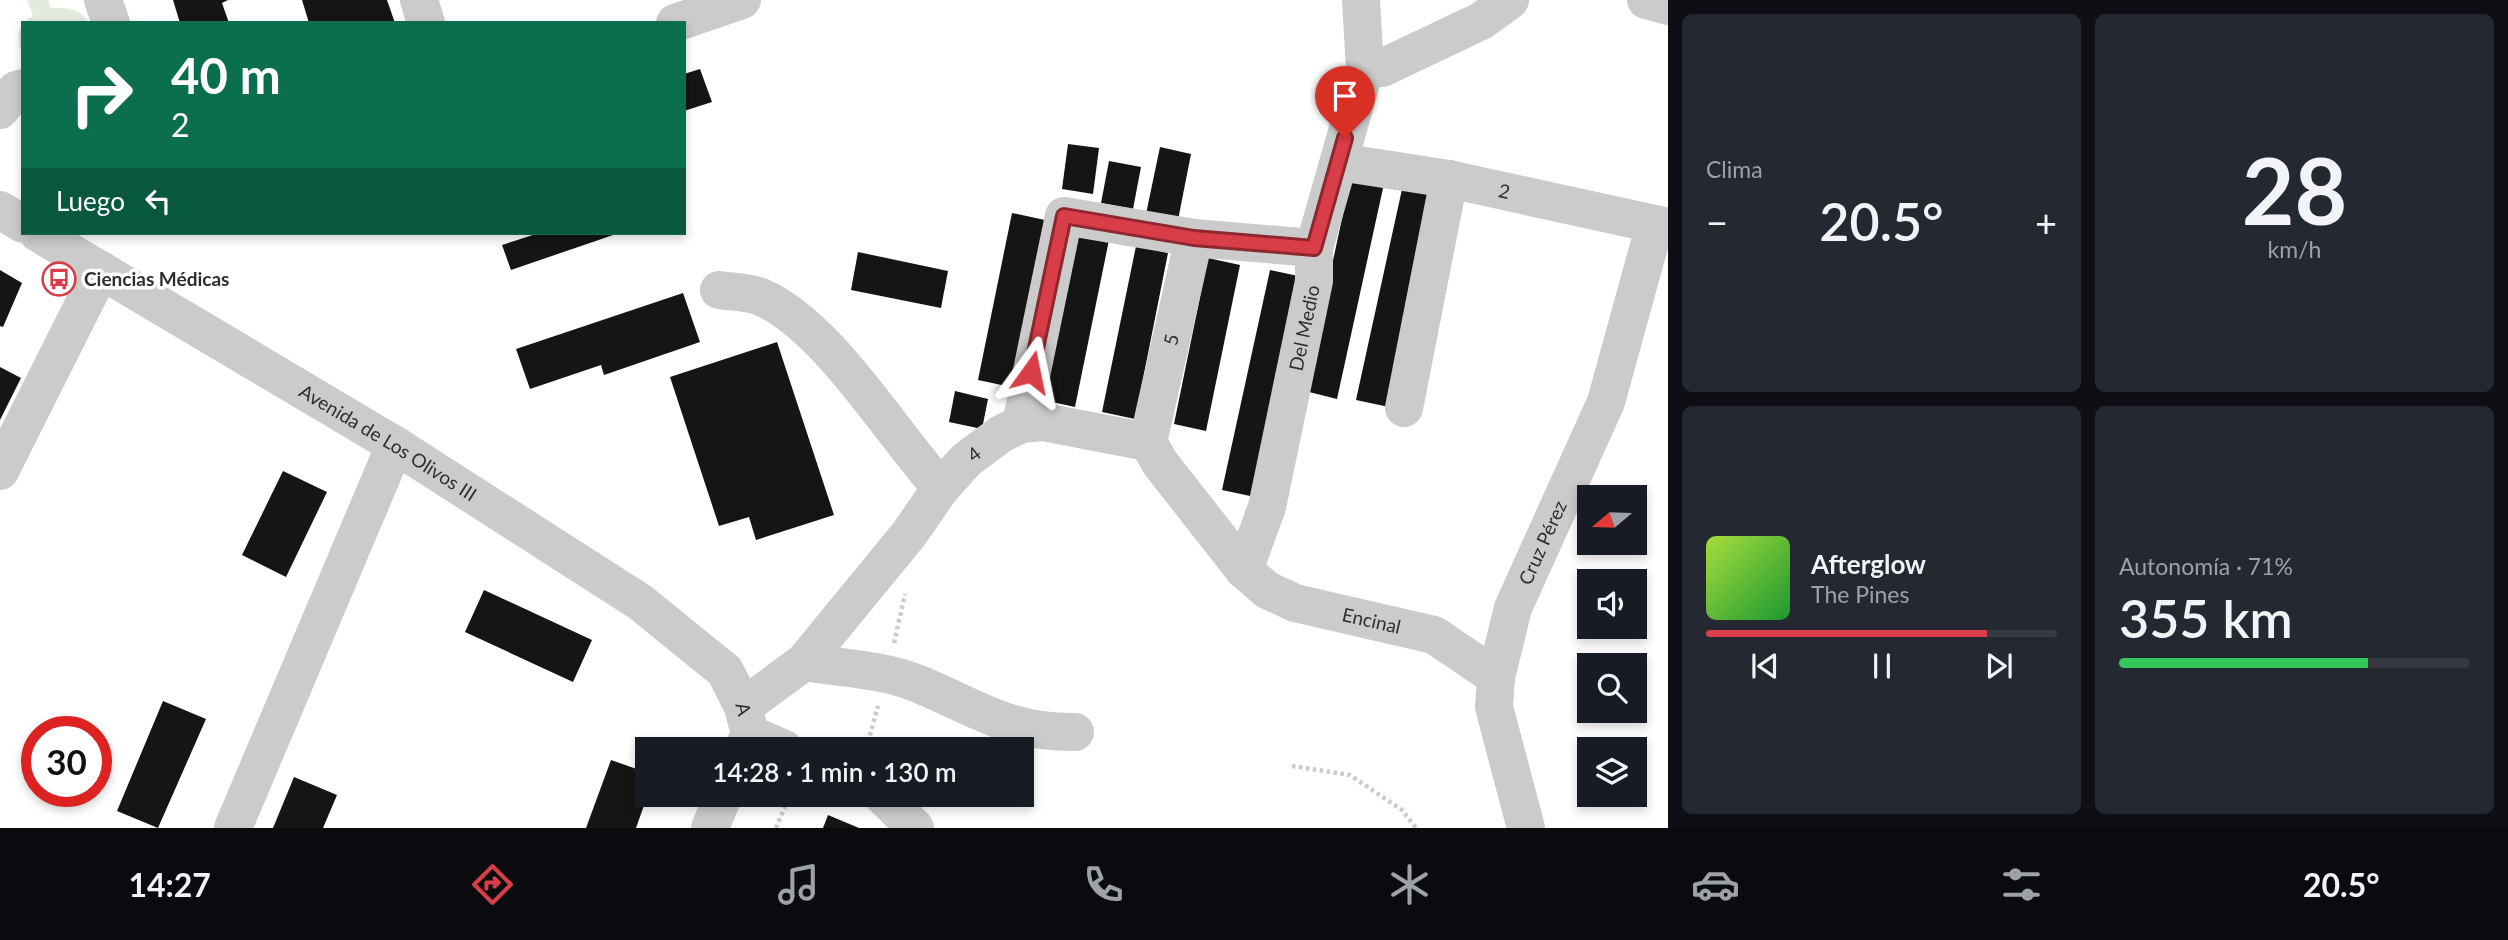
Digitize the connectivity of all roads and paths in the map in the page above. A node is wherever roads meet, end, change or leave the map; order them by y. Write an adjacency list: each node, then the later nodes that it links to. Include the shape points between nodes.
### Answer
1 (103, 0): 8 (street)
2 (419, 0): 9 (street)
3 (742, 0): 10 (street)
4 (1361, 0): 11 (street, Del Medio)
5 (1510, 0): 11 (street, via 1482,21 1382,68)
6 (1646, 0): 7 (street)
7 (1668, 6)
8 (110, 21)
9 (425, 21)
10 (681, 21)
11 (1365, 69): 14 (street, Del Medio)
12 (21, 89): 13 (street)
13 (0, 110)
14 (1339, 162): 15 (street, 2); 21 (street, Del Medio)
15 (1449, 180): 18 (street, 2); 24 (street)
16 (0, 210): 17 (street)
17 (21, 223)
18 (1661, 226): 33 (street, Cruz Pérez, via 1605,402 1513,608)
19 (41, 235): 22 (street, Avenida de Los Olivos III)
20 (1194, 238): 21 (street); 25 (street, via 1064,216); 26 (street, 5)
21 (1314, 248): 30 (street, Del Medio, via 1314,281 1267,507)
22 (101, 270): 27 (street, Avenida de Los Olivos III); 28 (street)
23 (719, 290): 29 (street, via 759,296 784,309 820,342)
24 (1404, 408)
25 (1021, 424): 26 (street, via 1043,422); 29 (street, 4, via 966,460)
26 (1148, 442): 30 (street)
27 (395, 445): 32 (street, Avenida de Los Olivos III, via 640,602); 40 (street)
28 (0, 471)
29 (941, 488): 31 (street, 4)
30 (1244, 570): 33 (street, Encinal, via 1267,590 1295,603 1434,635)
31 (804, 662): 34 (street, via 887,674 996,721 1040,732); 35 (street, 4)
32 (725, 671): 35 (street, A)
33 (1496, 677): 45 (street, Cruz Pérez, via 1494,708)
34 (1075, 732)
35 (755, 735)
36 (1292, 766): 44 (path, via 1350,775 1402,810)
37 (719, 807): 41 (street)
38 (785, 807): 42 (path)
39 (894, 807): 43 (street)
40 (233, 828)
41 (710, 828)
42 (776, 828)
43 (915, 828)
44 (1416, 828)
45 (1525, 828)

